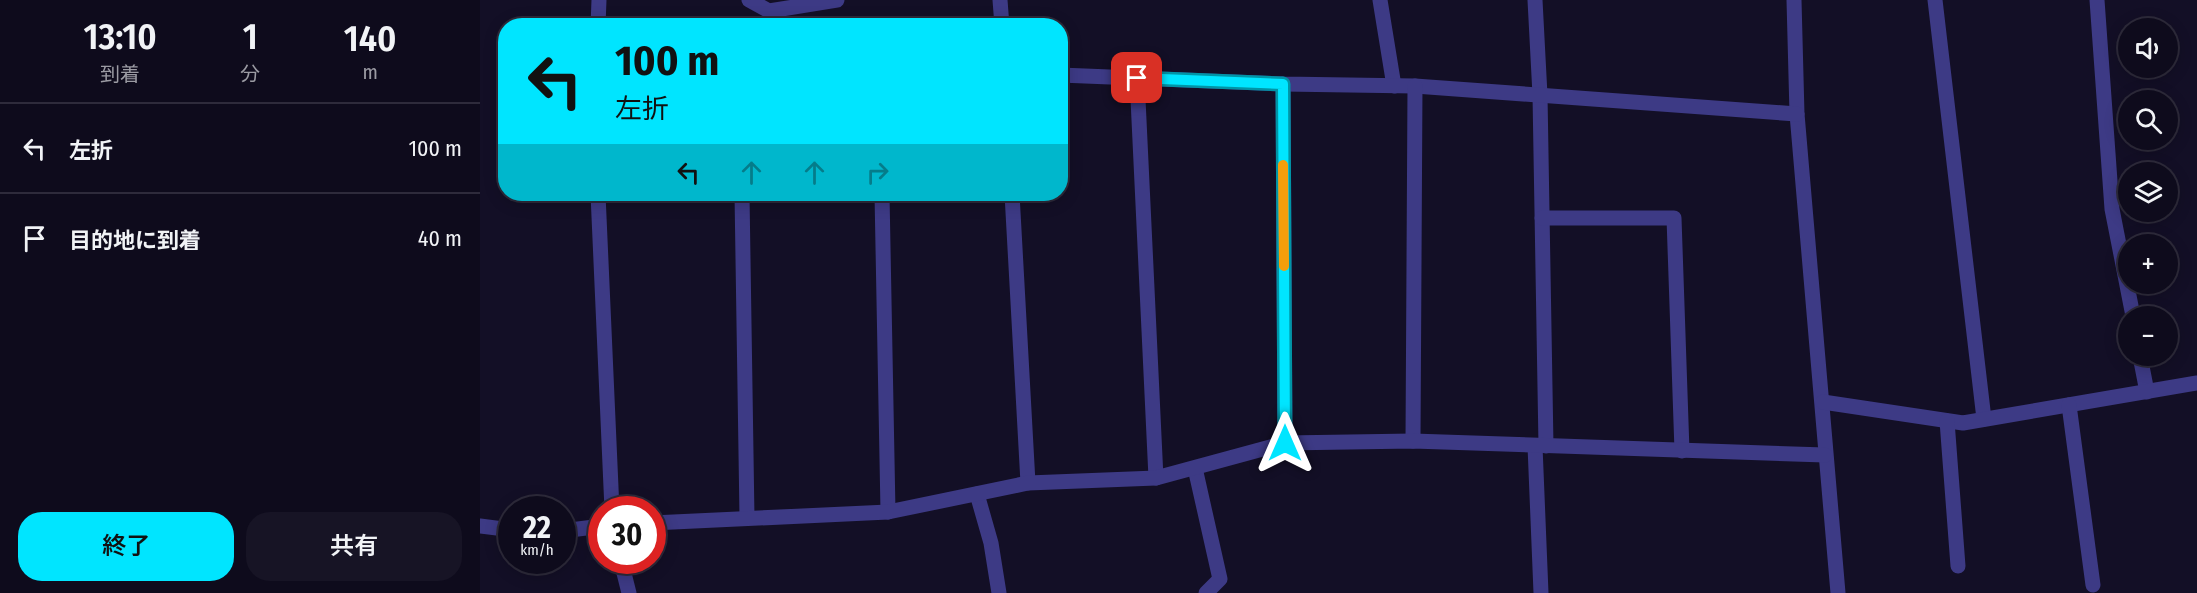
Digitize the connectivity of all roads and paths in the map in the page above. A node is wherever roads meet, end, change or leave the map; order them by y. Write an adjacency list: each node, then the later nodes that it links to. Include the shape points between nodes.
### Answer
1 (599, 0): 10 (street)
2 (749, 0): 11 (street)
3 (837, 0): 11 (street)
4 (1000, 0): 12 (street)
5 (1380, 0): 16 (street)
6 (1535, 0): 18 (street)
7 (1794, 0): 19 (street)
8 (1935, 0): 31 (street)
9 (2097, 0): 25 (street, via 2112,209)
10 (598, 18)
11 (771, 18)
12 (1001, 18)
13 (1068, 75): 14 (street)
14 (1137, 78): 15 (street); 39 (street)
15 (1283, 84): 16 (street); 34 (street)
16 (1394, 86): 17 (street)
17 (1415, 86): 18 (street); 33 (street)
18 (1540, 95): 19 (street); 24 (street)
19 (1797, 114): 29 (street)
20 (598, 201): 42 (street)
21 (742, 201): 44 (street)
22 (882, 201): 43 (street)
23 (1012, 201): 40 (street)
24 (1542, 218): 35 (street); 36 (street, via 1674,218)
25 (2131, 306)
26 (2142, 366): 28 (street)
27 (2197, 383): 28 (street)
28 (2147, 392): 30 (street)
29 (1823, 402): 32 (street); 37 (street)
30 (2069, 405): 31 (street); 50 (street)
31 (1984, 419): 32 (street)
32 (1947, 421): 48 (street)
33 (1413, 441): 34 (street); 35 (street)
34 (1285, 443): 38 (street)
35 (1540, 446): 36 (street); 54 (street)
36 (1682, 451): 37 (street)
37 (1825, 455): 55 (street)
38 (1195, 468): 39 (street); 53 (street, via 1220,579)
39 (1156, 478): 40 (street)
40 (1028, 483): 41 (street)
41 (977, 494): 43 (street); 52 (street, via 991,543)
42 (611, 496)
43 (888, 512): 44 (street)
44 (747, 518): 45 (street)
45 (666, 522)
46 (480, 526): 47 (street)
47 (498, 528)
48 (1958, 566)
49 (624, 574): 51 (street)
50 (2093, 585)
51 (629, 593)
52 (999, 593)
53 (1206, 593)
54 (1541, 593)
55 (1838, 593)

